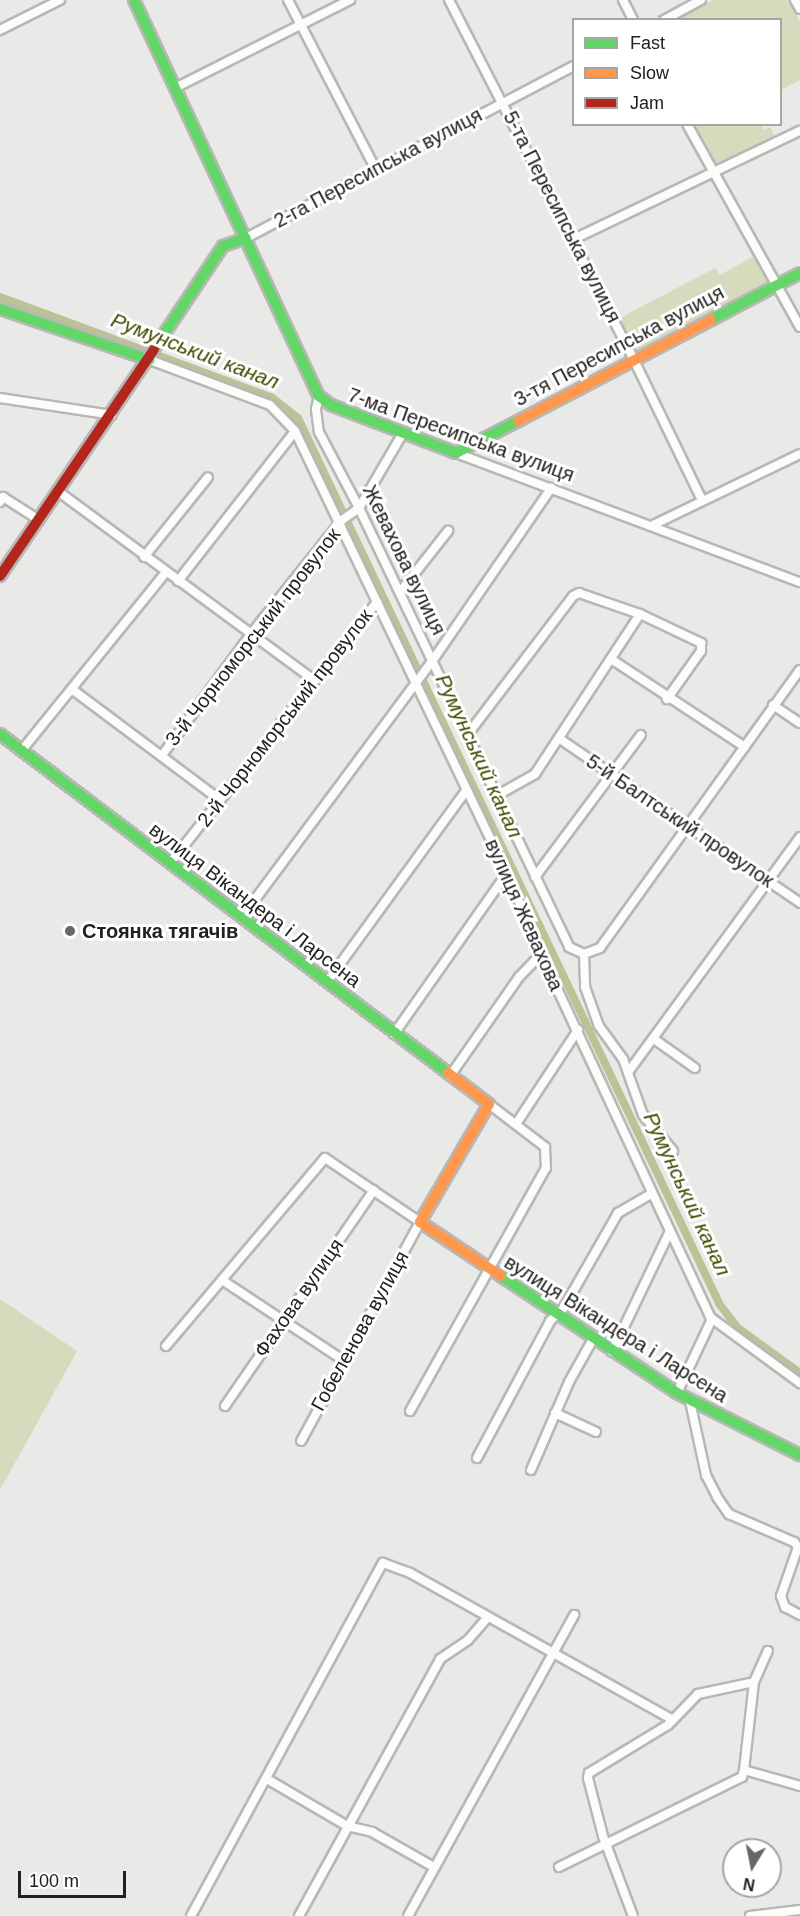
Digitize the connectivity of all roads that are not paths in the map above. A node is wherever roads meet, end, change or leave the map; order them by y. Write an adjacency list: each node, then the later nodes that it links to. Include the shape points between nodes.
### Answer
1 (60, 0): 13 (street)
2 (134, 0): 15 (street, 7-ма Пересипська вулиця)
3 (288, 0): 12 (street)
4 (350, 0): 12 (street)
5 (449, 0): 16 (street, 5-та Пересипська вулиця)
6 (623, 0): 10 (street)
7 (701, 0): 11 (street)
8 (795, 0): 9 (street)
9 (800, 9)
10 (632, 18)
11 (668, 18)
12 (302, 25): 15 (street); 19 (street)
13 (0, 30)
14 (572, 67): 16 (street, 2-га Пересипська вулиця)
15 (175, 88): 21 (street, 7-ма Пересипська вулиця)
16 (504, 102): 19 (street, 2-га Пересипська вулиця); 22 (street, 5-та Пересипська вулиця)
17 (688, 126): 20 (street)
18 (800, 131): 20 (street)
19 (376, 170): 21 (street, 2-га Пересипська вулиця)
20 (710, 171): 22 (street); 24 (street)
21 (246, 238): 28 (street, via 223,246 159,338); 29 (street, 7-ма Пересипська вулиця)
22 (572, 240): 27 (street, 5-та Пересипська вулиця)
23 (800, 273): 24 (street, 3-тя Пересипська вулиця)
24 (779, 284): 26 (street); 27 (street, 3-тя Пересипська вулиця)
25 (0, 309): 28 (street)
26 (800, 327)
27 (633, 358): 34 (street, 3-тя Пересипська вулиця); 39 (street, 5-та Пересипська вулиця)
28 (150, 360): 31 (street); 32 (street, вулиця Жевахова, via 270,405)
29 (320, 396): 33 (street, 7-ма Пересипська вулиця, via 331,405); 41 (street, Жевахова вулиця, via 316,420 319,432)
30 (0, 398): 31 (street)
31 (112, 415): 38 (street)
32 (295, 431): 43 (street, вулиця Жевахова); 49 (street)
33 (403, 433): 34 (street, 7-ма Пересипська вулиця); 41 (street, 3-й Чорноморський провулок)
34 (456, 453): 37 (street, 7-ма Пересипська вулиця)
35 (800, 454): 39 (street)
36 (208, 477): 46 (street)
37 (550, 488): 44 (street, 7-ма Пересипська вулиця); 56 (street)
38 (59, 492): 42 (street); 46 (street)
39 (702, 501): 44 (street)
40 (0, 502): 42 (street, via 3,497)
41 (358, 509): 43 (street, 3-й Чорноморський провулок); 51 (street, Жевахова вулиця)
42 (39, 520): 48 (street)
43 (341, 523): 52 (street, вулиця Жевахова); 54 (street, 3-й Чорноморський провулок)
44 (653, 525): 50 (street, 7-ма Пересипська вулиця)
45 (448, 531): 51 (street)
46 (144, 557): 47 (street)
47 (166, 572): 49 (street); 60 (street)
48 (0, 576)
49 (178, 581): 54 (street)
50 (800, 582)
51 (400, 592): 56 (street, Жевахова вулиця)
52 (377, 602): 58 (street, 2-й Чорноморський провулок); 59 (street, вулиця Жевахова)
53 (640, 614): 55 (street); 61 (street, via 703,646); 65 (street, via 579,593 573,596)
54 (251, 634): 58 (street); 70 (street, 3-й Чорноморський провулок)
55 (611, 659): 61 (street); 67 (street)
56 (432, 662): 59 (street); 65 (street, Жевахова вулиця)
57 (800, 670): 62 (street)
58 (314, 680): 74 (street, 2-й Чорноморський провулок)
59 (418, 680): 72 (street, вулиця Жевахова); 82 (street)
60 (73, 690): 69 (street); 70 (street)
61 (667, 699): 68 (street)
62 (773, 705): 63 (street); 68 (street)
63 (800, 723)
64 (0, 734): 69 (street, вулиця Вікандера і Ларсена)
65 (468, 734): 73 (street, Жевахова вулиця)
66 (641, 735): 71 (street)
67 (560, 739): 71 (street, 5-й Балтський провулок); 73 (street, via 535,774)
68 (745, 747): 75 (street)
69 (22, 750): 77 (street, вулиця Вікандера і Ларсена)
70 (163, 754): 74 (street)
71 (612, 776): 75 (street, 5-й Балтський провулок); 79 (street)
72 (466, 791): 78 (street, вулиця Жевахова); 85 (street)
73 (496, 796): 79 (street, Жевахова вулиця)
74 (220, 800): 77 (street, 2-й Чорноморський провулок)
75 (687, 827): 80 (street, 5-й Балтський провулок); 84 (street, via 600,948)
76 (800, 837): 80 (street)
77 (171, 862): 82 (street, вулиця Вікандера і Ларсена)
78 (507, 873): 83 (street, вулиця Жевахова); 87 (street)
79 (535, 877): 84 (street, Жевахова вулиця, via 569,947)
80 (767, 881): 81 (street, 5-й Балтський провулок); 88 (street)
81 (800, 903)
82 (242, 917): 85 (street, вулиця Вікандера і Ларсена)
83 (541, 954): 86 (street, вулиця Жевахова); 91 (street, via 519,977)
84 (584, 954): 90 (street, via 585,987 599,1026)
85 (327, 982): 87 (street, вулиця Вікандера і Ларсена)
86 (578, 1030): 93 (street); 96 (street, вулиця Жевахова)
87 (394, 1034): 91 (street, вулиця Вікандера і Ларсена)
88 (654, 1039): 89 (street); 90 (street)
89 (695, 1068)
90 (628, 1071): 94 (street, via 643,1115)
91 (450, 1076): 92 (street, вулиця Вікандера і Ларсена)
92 (489, 1104): 93 (street, вулиця Вікандера і Ларсена); 97 (street)
93 (516, 1124): 99 (street, вулиця Вікандера і Ларсена, via 545,1147 546,1168)
94 (673, 1151)
95 (374, 1190): 97 (street, вулиця Вікандера і Ларсена); 100 (street, вулиця Вікандера і Ларсена, via 325,1158); 103 (street, Фахова вулиця)
96 (652, 1193): 98 (street, вулиця Жевахова); 101 (street, via 618,1213)
97 (420, 1222): 99 (street, вулиця Вікандера і Ларсена); 107 (street, Гобеленова вулиця)
98 (670, 1231): 102 (street, вулиця Жевахова); 106 (street)
99 (486, 1269): 101 (street, вулиця Вікандера і Ларсена); 112 (street)
100 (222, 1280): 103 (street); 105 (street)
101 (556, 1315): 104 (street, вулиця Вікандера і Ларсена); 117 (street)
102 (712, 1319): 108 (street, вулиця Жевахова); 109 (street)
103 (282, 1322): 107 (street); 111 (street, Фахова вулиця)
104 (593, 1339): 106 (street, вулиця Вікандера і Ларсена); 113 (street)
105 (166, 1346)
106 (612, 1352): 109 (street, вулиця Вікандера і Ларсена)
107 (343, 1360): 115 (street, Гобеленова вулиця)
108 (800, 1383)
109 (677, 1393): 110 (street, вулиця Вікандера і Ларсена)
110 (690, 1401): 116 (street, вулиця Вікандера і Ларсена); 120 (street, via 706,1474 729,1514 794,1542 798,1556 781,1596 785,1607)
111 (225, 1406)
112 (410, 1411)
113 (555, 1413): 114 (street); 118 (street)
114 (596, 1432)
115 (301, 1441)
116 (800, 1455)
117 (477, 1458)
118 (531, 1470)
119 (574, 1615): 123 (street)
120 (800, 1615)
121 (487, 1618): 123 (street); 127 (street, via 383,1563); 129 (street, via 468,1640 440,1659)
122 (768, 1651): 124 (street)
123 (554, 1654): 125 (street); 131 (street, via 540,1671)
124 (754, 1682): 125 (street, via 706,1691); 126 (street)
125 (671, 1719): 130 (street, via 645,1740 593,1768 588,1778)
126 (744, 1770): 128 (street); 130 (street, via 742,1777)
127 (267, 1779): 129 (street); 134 (street)
128 (800, 1786)
129 (347, 1826): 131 (street, via 372,1832); 135 (street)
130 (608, 1845): 132 (street); 137 (street)
131 (432, 1866): 136 (street)
132 (560, 1867)
133 (800, 1910): 138 (street)
134 (191, 1916)
135 (299, 1916)
136 (408, 1916)
137 (633, 1916)
138 (750, 1916)

